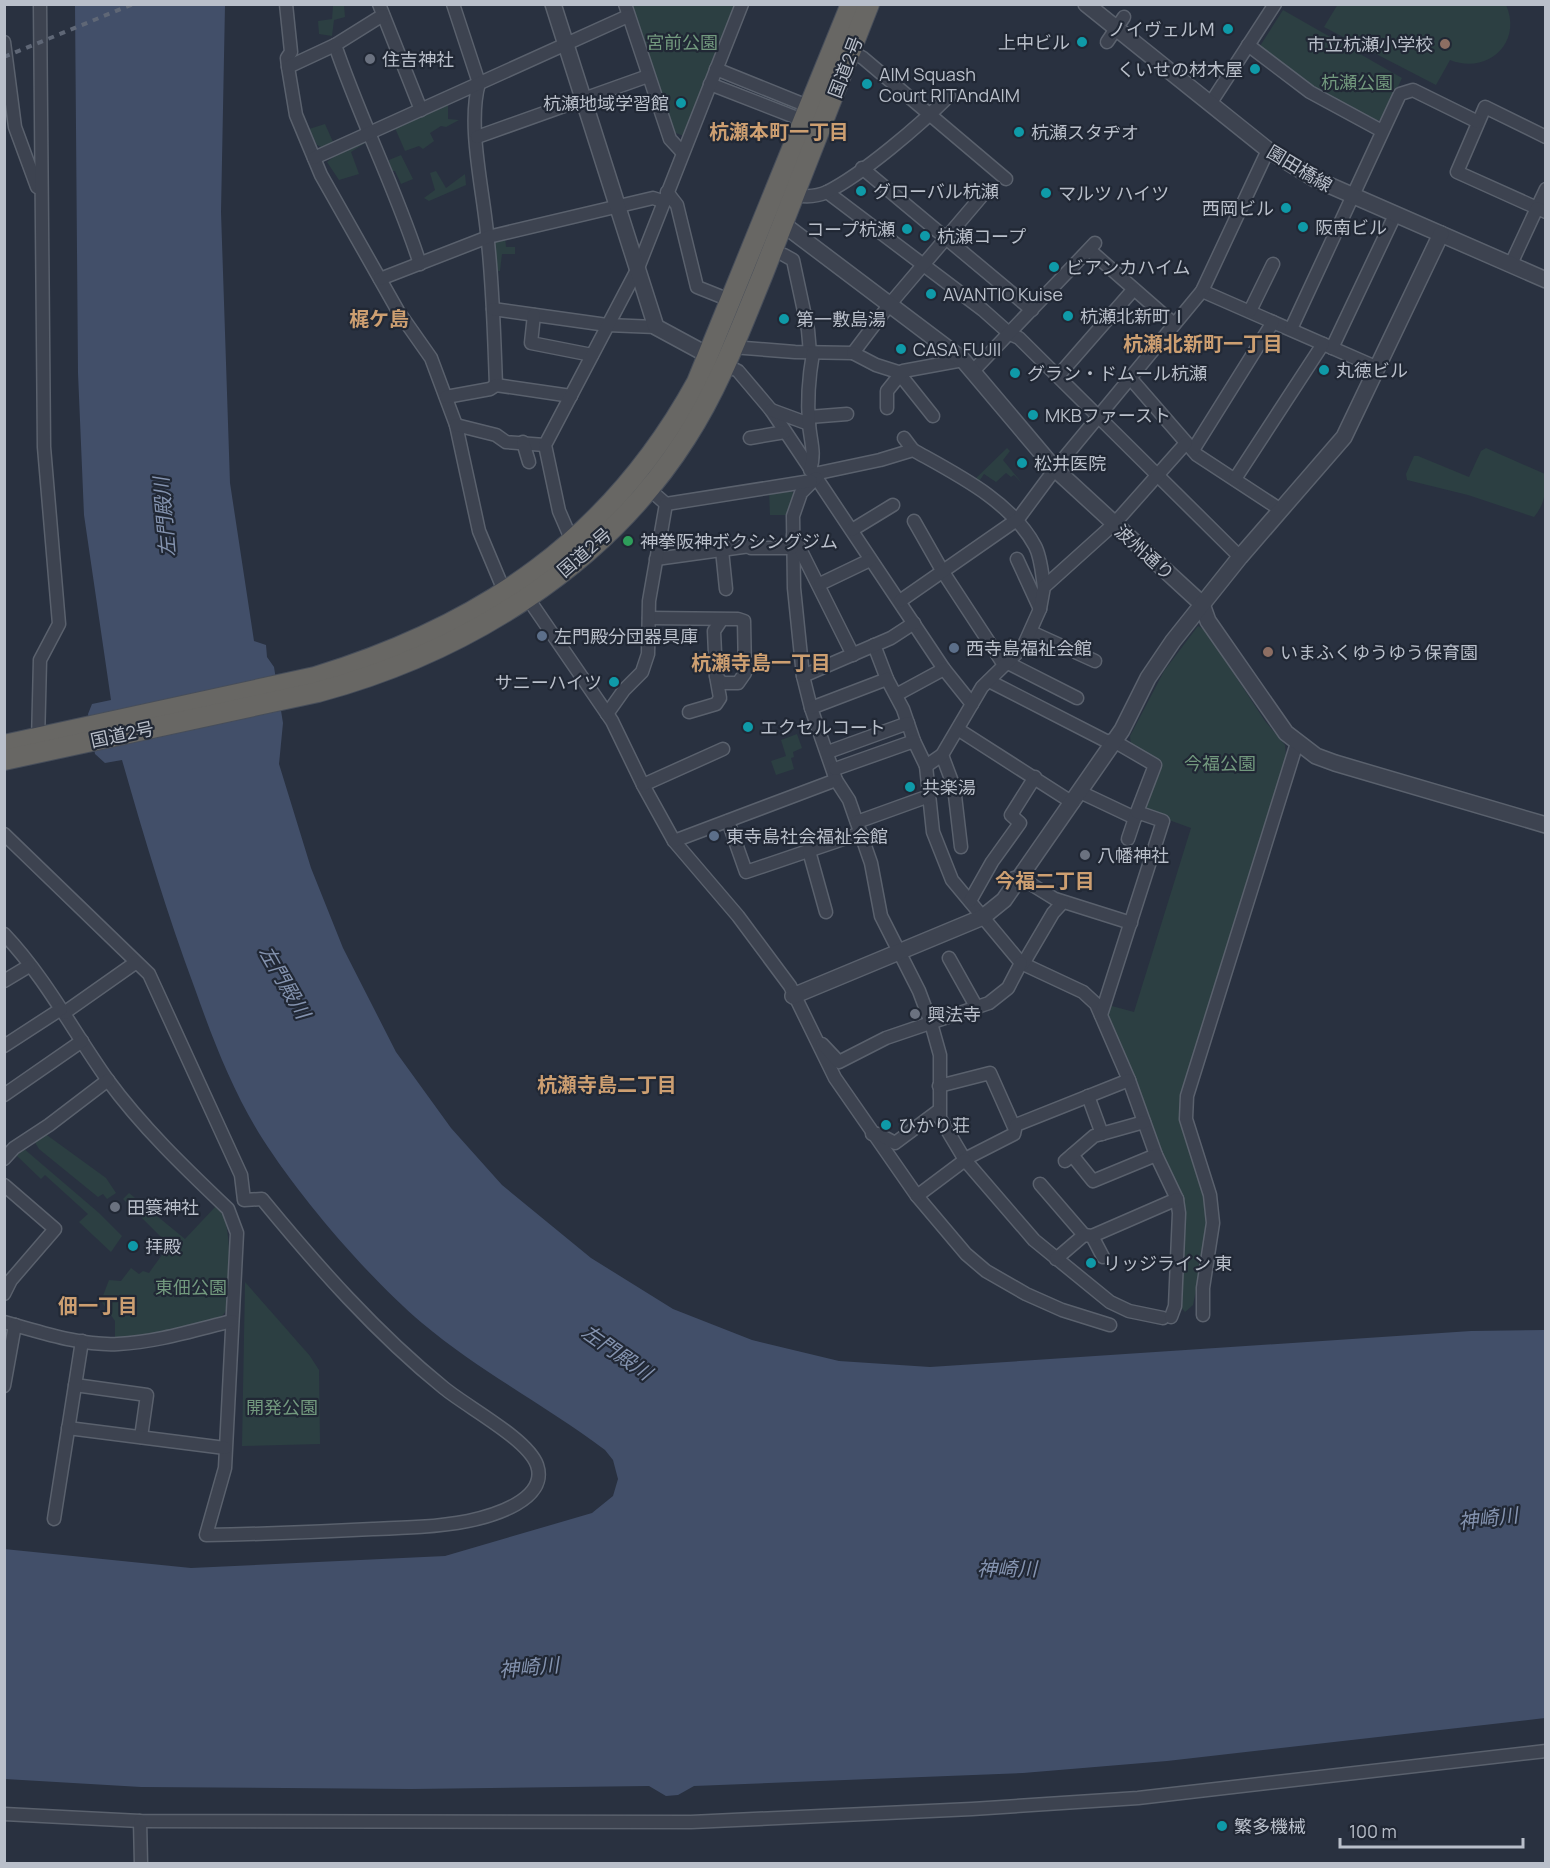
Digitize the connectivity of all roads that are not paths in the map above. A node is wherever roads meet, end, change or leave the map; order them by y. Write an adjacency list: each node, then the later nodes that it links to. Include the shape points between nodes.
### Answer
1 (40, 4): 46 (street)
2 (279, 4): 20 (street)
3 (285, 4): 20 (street, via 291,52)
4 (453, 4): 23 (street)
5 (553, 4): 16 (street)
6 (742, 4): 21 (street)
7 (850, 4): 29 (highway, 国道2号)
8 (869, 4): 19 (highway, 国道2号)
9 (1086, 4): 13 (street, 園田橋線)
10 (1270, 6): 18 (street)
11 (381, 10): 17 (street); 28 (street)
12 (626, 10): 16 (street); 22 (street)
13 (1119, 23): 14 (street); 27 (street, 園田橋線)
14 (1107, 42)
15 (5, 43): 46 (street, via 15,127)
16 (566, 43): 23 (street); 26 (street)
17 (335, 45): 20 (street); 33 (street)
18 (1248, 45): 27 (street); 32 (street, via 1310,92)
19 (851, 51): 30 (street); 44 (highway, 国道2号)
20 (287, 62): 38 (street, via 296,115)
21 (716, 69): 24 (street); 29 (street)
22 (648, 76): 26 (street); 37 (street, via 670,139)
23 (479, 83): 28 (street); 34 (street)
24 (710, 84): 29 (street); 37 (street)
25 (949, 96): 30 (street)
26 (584, 100): 34 (street); 48 (street)
27 (1210, 104): 36 (street, 園田橋線)
28 (421, 110): 33 (street)
29 (807, 114): 51 (highway, 国道2号)
30 (930, 115): 39 (street); 40 (street)
31 (1478, 122): 32 (street, via 1413,90 1400,94); 35 (street, via 1485,107); 49 (street, via 1456,172)
32 (1382, 131): 47 (street)
33 (369, 133): 38 (street); 56 (street)
34 (477, 137): 53 (street)
35 (1545, 137)
36 (1268, 150): 47 (street, 園田橋線); 64 (street)
37 (682, 152): 45 (street)
38 (314, 158): 61 (street)
39 (862, 168): 43 (street); 54 (street)
40 (1005, 179)
41 (1545, 189): 49 (street)
42 (986, 191): 54 (street)
43 (827, 192): 44 (street, via 809,197); 57 (street)
44 (795, 195): 51 (highway, 国道2号)
45 (664, 196): 48 (street); 60 (street); 65 (street, via 677,205 697,287)
46 (41, 197): 160 (street, via 44,447 59,624 40,660)
47 (1352, 197): 50 (street, 園田橋線); 75 (street)
48 (619, 207): 53 (street); 60 (street)
49 (1541, 210): 59 (street)
50 (1395, 215): 52 (street, 園田橋線); 77 (street)
51 (774, 221): 65 (highway, 国道2号); 66 (street, 波州通り); 81 (highway, 国道2号)
52 (1441, 234): 59 (street, 園田橋線); 83 (street)
53 (488, 237): 56 (street); 67 (street)
54 (946, 238): 57 (street); 68 (street)
55 (784, 255): 79 (street, via 793,260)
56 (420, 264): 61 (street)
57 (923, 264): 66 (street); 76 (street)
58 (1273, 264): 69 (street)
59 (1511, 264): 62 (street, 園田橋線)
60 (638, 268): 73 (street); 74 (street)
61 (380, 279): 89 (street, via 431,358)
62 (1545, 280)
63 (1133, 290): 68 (street, via 1094,248); 72 (street); 85 (street)
64 (1202, 291): 69 (street); 72 (street)
65 (732, 301): 81 (highway, 国道2号)
66 (890, 304): 78 (street); 82 (street, 波州通り)
67 (493, 309): 70 (street); 87 (street)
68 (1032, 310): 76 (street)
69 (1250, 311): 71 (street)
70 (534, 315): 73 (street); 80 (street, via 531,343)
71 (1273, 322): 75 (street); 102 (street)
72 (1174, 324): 86 (street)
73 (608, 325): 74 (street); 80 (street)
74 (656, 327): 81 (street)
75 (1290, 329): 77 (street)
76 (1010, 333): 82 (street); 85 (street)
77 (1327, 346): 83 (street); 108 (street)
78 (853, 352): 79 (street); 84 (street)
79 (811, 353): 81 (street); 95 (street)
80 (592, 355): 88 (street)
81 (721, 357): 91 (street); 109 (highway, 国道2号, via 700,416); 118 (highway, 国道2号, via 651,458 613,503)
82 (968, 365): 84 (street, via 910,369); 105 (street, 波州通り)
83 (1378, 368): 112 (street, via 1344,437)
84 (899, 374): 90 (street, via 887,391); 93 (street)
85 (1058, 376): 94 (street)
86 (1131, 379): 94 (street); 102 (street)
87 (496, 385): 88 (street); 89 (street)
88 (572, 396): 101 (street)
89 (446, 397): 96 (street)
90 (887, 408)
91 (771, 410): 95 (street); 97 (street)
92 (847, 414): 95 (street)
93 (933, 416)
94 (1099, 417): 105 (street); 107 (street)
95 (809, 420): 106 (street)
96 (456, 425): 100 (street, via 496,435 506,442); 129 (street, via 479,531)
97 (785, 432): 98 (street); 106 (street)
98 (750, 438)
99 (904, 438): 103 (street)
100 (523, 442): 101 (street); 104 (street)
101 (545, 445): 118 (street, via 558,511)
102 (1189, 446): 107 (street); 108 (street)
103 (913, 450): 106 (street); 113 (street)
104 (529, 462)
105 (1055, 469): 113 (street); 115 (street, 波州通り)
106 (813, 476): 110 (street); 116 (street); 117 (street, via 801,493)
107 (1158, 476): 115 (street); 121 (street)
108 (1235, 479): 112 (street)
109 (649, 489): 110 (street); 130 (highway, 国道2号, via 588,550)
110 (666, 504): 122 (street)
111 (893, 505): 116 (street)
112 (1281, 510): 121 (street)
113 (1018, 519): 125 (street); 127 (street, via 1036,548)
114 (914, 521): 125 (street)
115 (1114, 524): 127 (street); 132 (street, 波州通り)
116 (852, 531): 124 (street)
117 (792, 533): 119 (street); 126 (street)
118 (572, 541): 129 (highway, 国道2号)
119 (792, 548): 120 (street, via 750,546); 144 (street)
120 (722, 550): 122 (street); 128 (street)
121 (1240, 557): 132 (street)
122 (656, 559): 134 (street)
123 (1017, 559): 133 (street)
124 (870, 560): 126 (street); 131 (street)
125 (943, 572): 131 (street); 141 (street)
126 (820, 584): 139 (street)
127 (1044, 587): 133 (street)
128 (726, 589)
129 (506, 593): 147 (highway, 国道2号, via 421,638 353,665)
130 (527, 597): 147 (highway, 国道2号, via 428,654 368,677); 153 (street)
131 (900, 601): 136 (street)
132 (1202, 604): 157 (street, via 1148,678 1122,730); 158 (street, 波州通り, via 1208,621)
133 (1040, 609): 137 (street)
134 (649, 618): 135 (street); 153 (street, via 648,654 642,672)
135 (722, 619): 143 (street, via 714,631); 143 (street, via 744,621 745,673 738,683 722,683)
136 (914, 622): 138 (street); 142 (street)
137 (1031, 632): 140 (street); 141 (street, via 1023,647)
138 (874, 645): 139 (street); 145 (street)
139 (853, 655): 144 (street)
140 (1095, 661)
141 (1005, 663): 146 (street); 149 (street)
142 (944, 669): 148 (street); 150 (street)
143 (716, 676): 152 (street, via 720,698 716,705)
144 (803, 676): 151 (street)
145 (887, 679): 148 (street); 151 (street)
146 (989, 681): 150 (street); 157 (street)
147 (316, 685): 160 (highway, 国道2号)
148 (896, 696): 154 (street)
149 (1077, 698)
150 (972, 704): 155 (street)
151 (811, 708): 162 (street)
152 (689, 712)
153 (607, 714): 168 (street)
154 (908, 723): 156 (street); 162 (street)
155 (958, 730): 163 (street); 167 (street)
156 (914, 741): 165 (street); 166 (street)
157 (1111, 742): 170 (street); 171 (street, via 1155,765)
158 (1297, 743): 173 (street, 波州通り, via 1335,763); 229 (street, via 1186,1096 1186,1119 1210,1195 1213,1223)
159 (4, 745): 160 (highway, 国道2号)
160 (38, 745): 164 (highway, 国道2号)
161 (723, 749): 168 (street, via 699,753)
162 (828, 752): 166 (street)
163 (942, 755): 165 (street); 178 (street, via 954,787)
164 (4, 760)
165 (926, 766): 169 (street)
166 (836, 775): 172 (street); 174 (street)
167 (1035, 777): 170 (street); 181 (street, via 1011,815 1020,823)
168 (643, 785): 177 (street)
169 (929, 796): 174 (street); 181 (street, via 940,853 952,880)
170 (1076, 798): 171 (street); 180 (street)
171 (1136, 815): 176 (street); 185 (street, via 1163,821)
172 (728, 821): 177 (street); 179 (street, via 746,872)
173 (1545, 825)
174 (859, 827): 179 (street); 187 (street, via 871,863 881,916)
175 (4, 834): 189 (street)
176 (1128, 839)
177 (674, 841): 193 (street, via 738,916 790,986)
178 (961, 847)
179 (808, 851): 183 (street)
180 (1017, 879): 182 (street); 184 (street, via 1004,900)
181 (970, 901): 184 (street)
182 (1063, 902): 185 (street); 190 (street)
183 (826, 912)
184 (983, 917): 187 (street); 190 (street)
185 (1131, 923): 196 (street)
186 (7, 940): 191 (street)
187 (898, 952): 193 (street); 197 (street)
188 (949, 958): 194 (street)
189 (135, 963): 195 (street); 222 (street, via 149,974 170,1016 241,1175)
190 (1022, 963): 194 (street, via 1008,988); 196 (street, via 1083,992)
191 (29, 966): 192 (street); 195 (street)
192 (4, 981)
193 (793, 996): 198 (street)
194 (977, 1008): 197 (street)
195 (62, 1011): 199 (street); 200 (street)
196 (1101, 1015): 204 (street)
197 (931, 1023): 201 (street, via 886,1038); 205 (street, via 940,1055)
198 (813, 1035): 201 (street); 202 (street)
199 (82, 1041): 203 (street); 206 (street)
200 (4, 1046)
201 (840, 1062): 202 (street)
202 (835, 1078): 211 (street)
203 (108, 1080): 214 (street); 223 (street, via 164,1148 228,1209)
204 (1129, 1080): 207 (street); 209 (street)
205 (939, 1086): 208 (street); 210 (street, via 990,1073)
206 (4, 1095)
207 (1088, 1096): 210 (street); 212 (street)
208 (938, 1111): 211 (street, via 895,1143); 217 (street)
209 (1144, 1122): 212 (street); 215 (street)
210 (1014, 1127): 217 (street, via 1014,1134)
211 (872, 1134): 220 (street)
212 (1102, 1134): 215 (street, via 1094,1136 1069,1158 1093,1181)
213 (4, 1138): 214 (street)
214 (14, 1148): 216 (street)
215 (1156, 1155): 221 (street)
216 (4, 1159)
217 (965, 1159): 220 (street); 226 (street, via 1008,1212)
218 (1040, 1184): 224 (street)
219 (4, 1185): 227 (street, via 55,1229)
220 (917, 1196): 232 (street, via 966,1254 986,1271 1062,1310)
221 (1177, 1199): 224 (street); 226 (street, via 1175,1294 1167,1317 1129,1311 1110,1302)
222 (244, 1200): 223 (street); 238 (street, via 262,1199 360,1310 443,1388 528,1449 538,1467 536,1485 525,1500 468,1521 304,1533 206,1535 225,1468)
223 (234, 1222): 230 (street, via 237,1233)
224 (1088, 1235): 225 (street); 226 (street)
225 (1103, 1257)
226 (1056, 1259)
227 (8, 1275): 228 (street)
228 (4, 1294)
229 (1203, 1315)
230 (232, 1321): 233 (street, via 117,1344); 238 (street)
231 (10, 1324): 233 (street); 235 (street)
232 (1110, 1325)
233 (82, 1341): 234 (street)
234 (75, 1384): 236 (street); 237 (street, via 147,1395)
235 (4, 1386)
236 (68, 1428): 237 (street); 239 (street)
237 (141, 1437): 238 (street)
238 (225, 1448)
239 (54, 1519)
240 (1545, 1751): 242 (street, via 1191,1792 972,1809 691,1822)
241 (4, 1814): 242 (street)
242 (140, 1821): 243 (street)
243 (141, 1863)

